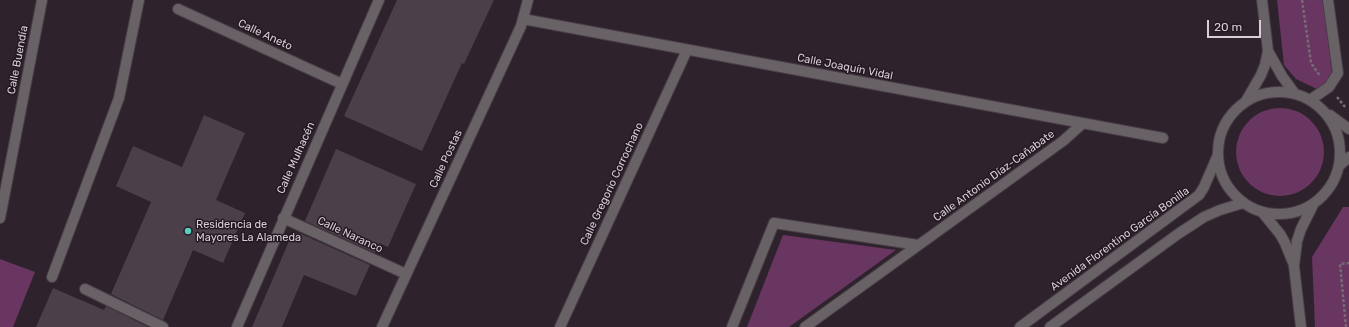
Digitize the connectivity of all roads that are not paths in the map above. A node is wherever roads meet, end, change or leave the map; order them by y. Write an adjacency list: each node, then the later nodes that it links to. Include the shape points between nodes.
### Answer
1 (42, 0): 25 (street, Calle Buendía)
2 (139, 0): 30 (street, via 119,98)
3 (378, 0): 11 (street, Calle Mulhacén)
4 (1262, 0): 10 (street)
5 (1328, 0): 14 (street, via 1338,73 1329,87)
6 (525, 1): 8 (street, Calle Postas)
7 (178, 9): 11 (street, Calle Aneto)
8 (523, 19): 9 (street, Calle Joaquín Vidal); 29 (street, Calle Postas)
9 (687, 50): 16 (street, Calle Joaquín Vidal); 35 (street, Calle Gregorio Corrochano)
10 (1268, 51): 12 (street); 13 (street, via 1261,76)
11 (342, 84): 26 (street, Calle Mulhacén)
12 (1295, 94): 13 (street, via 1279,91); 14 (street)
13 (1246, 100): 20 (street, via 1233,111 1224,125 1218,140)
14 (1310, 100): 15 (street)
15 (1324, 111): 17 (street); 21 (street, via 1335,128 1340,146)
16 (1082, 124): 18 (street, Calle Joaquín Vidal); 27 (street, Calle Antonio Díaz-Cañabate, via 1063,141)
17 (1349, 130)
18 (1163, 138)
19 (1349, 156): 21 (street)
20 (1217, 157): 22 (street, via 1221,175 1230,191); 38 (street, Avenida Florentino García Bonilla, via 1199,195)
21 (1338, 166): 23 (street, via 1333,181)
22 (1243, 203): 24 (street); 39 (street, via 1204,217)
23 (1314, 203): 24 (street, via 1298,211 1280,214); 28 (street, via 1299,235)
24 (1262, 212): 28 (street, via 1285,243)
25 (0, 218)
26 (283, 218): 29 (street, Calle Naranco); 33 (street, Calle Mulhacén)
27 (918, 245): 36 (street, via 774,223); 37 (street, Calle Antonio Díaz-Cañabate)
28 (1294, 266): 40 (street)
29 (406, 274): 34 (street, Calle Postas)
30 (52, 277)
31 (85, 289): 32 (street)
32 (163, 327)
33 (237, 327)
34 (382, 327)
35 (560, 327)
36 (732, 327)
37 (805, 327)
38 (1020, 327)
39 (1050, 327)
40 (1301, 327)

